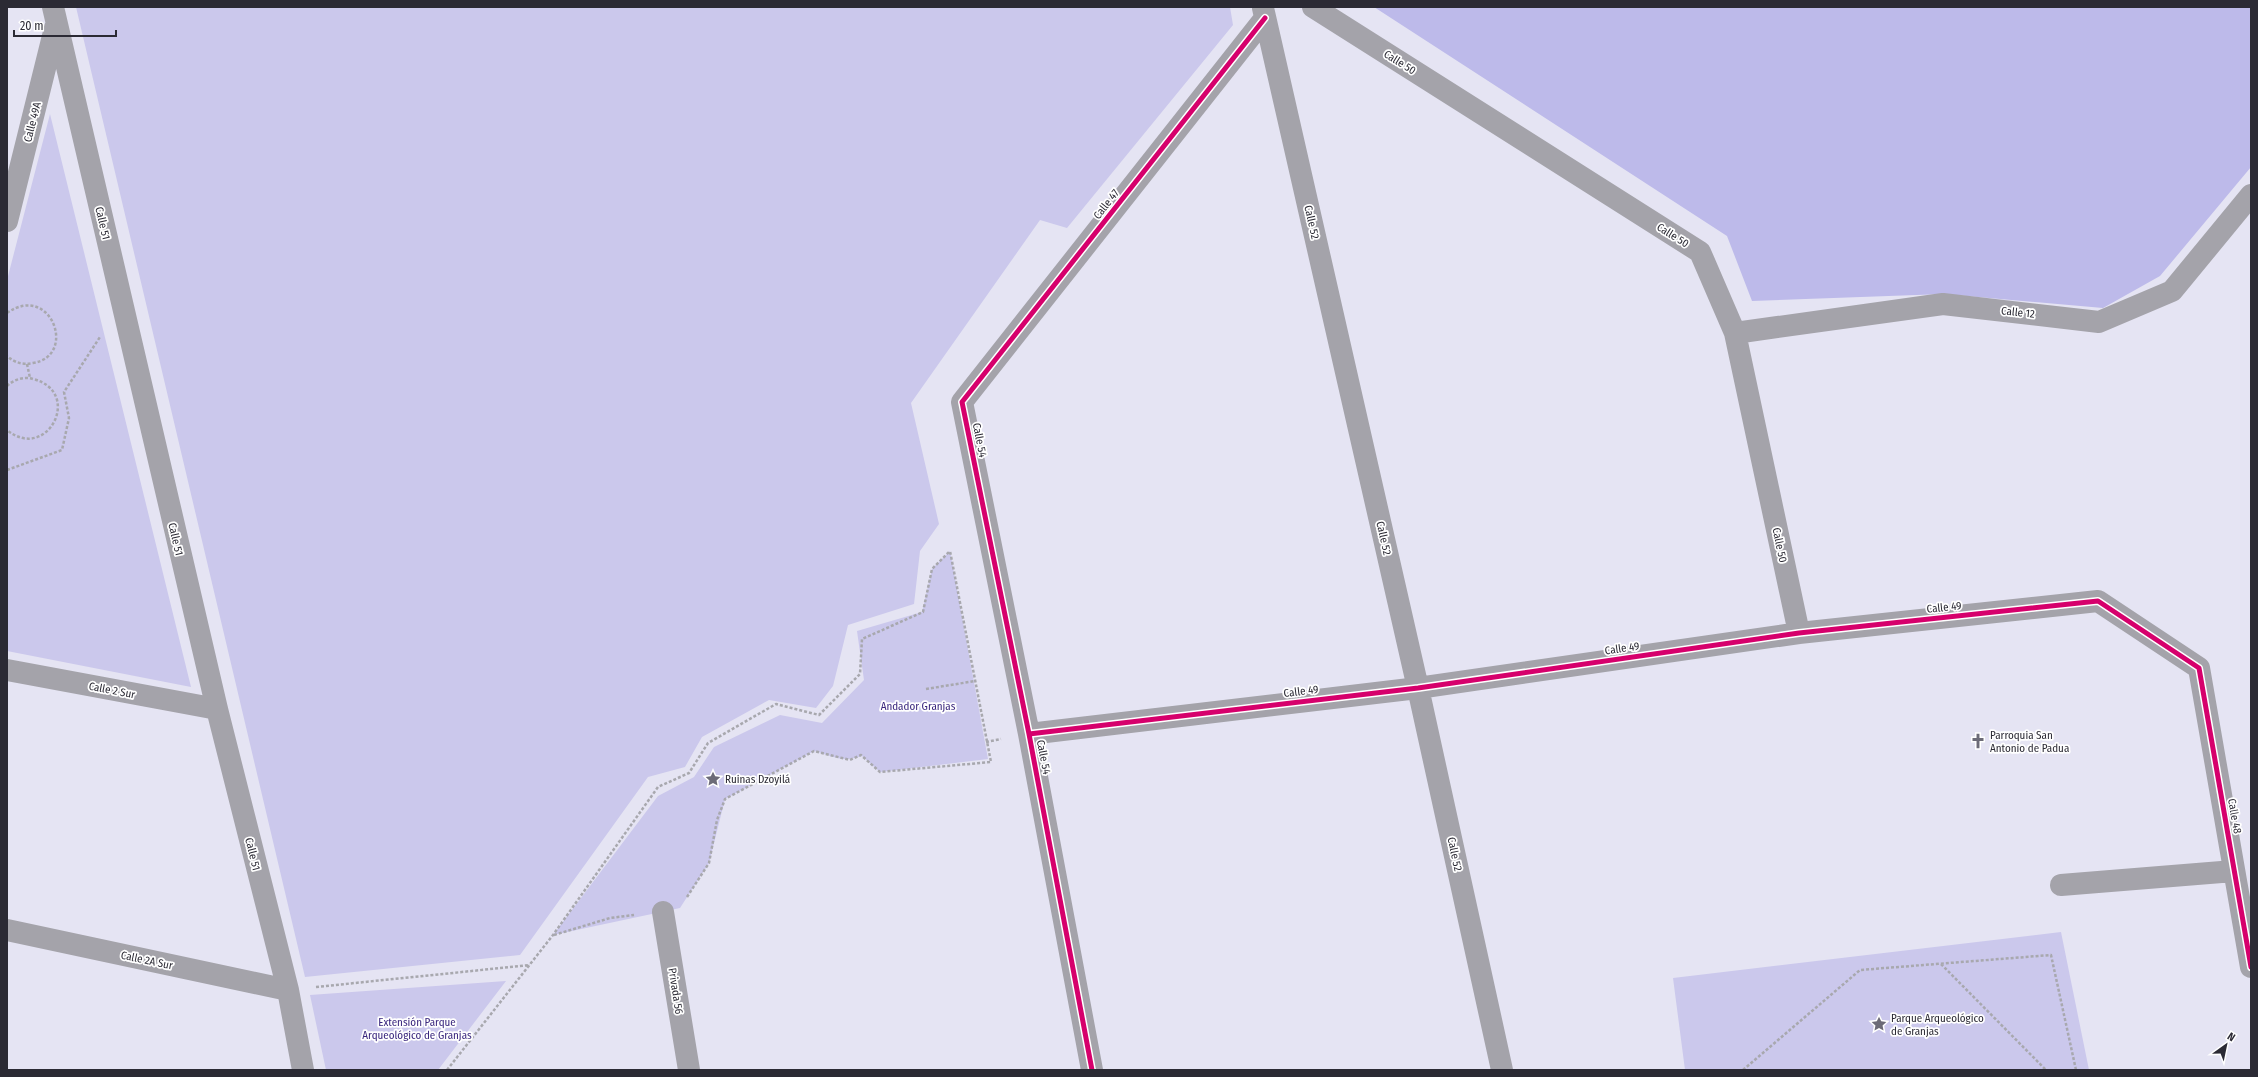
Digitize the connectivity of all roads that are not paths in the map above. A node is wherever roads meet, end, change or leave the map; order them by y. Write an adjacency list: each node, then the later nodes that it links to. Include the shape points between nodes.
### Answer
1 (1313, 7): 6 (street, Calle 50, via 1700,252)
2 (1264, 13): 7 (street, Calle 47); 11 (street, Calle 52)
3 (55, 15): 5 (street, Calle 49A); 12 (street, Calle 51)
4 (2251, 195): 6 (street, Calle 12, via 2172,291 2099,322 1943,304)
5 (7, 221)
6 (1735, 333): 8 (street, Calle 50)
7 (962, 402): 13 (street, Calle 54)
8 (1800, 633): 9 (street, Calle 49, via 2098,601); 11 (street, Calle 49)
9 (2199, 668): 14 (street, Calle 48)
10 (7, 670): 12 (street, Calle 2 Sur)
11 (1418, 688): 13 (street, Calle 49); 23 (street, Calle 52)
12 (216, 709): 19 (street, Calle 51)
13 (1029, 734): 22 (street, Calle 54)
14 (2234, 871): 15 (street); 18 (street, Calle 48)
15 (2061, 885)
16 (663, 912): 21 (street, Privada 56)
17 (7, 930): 19 (street, Calle 2A Sur)
18 (2251, 966)
19 (288, 990): 20 (street, Calle 51)
20 (303, 1070)
21 (689, 1070)
22 (1092, 1070)
23 (1502, 1070)

